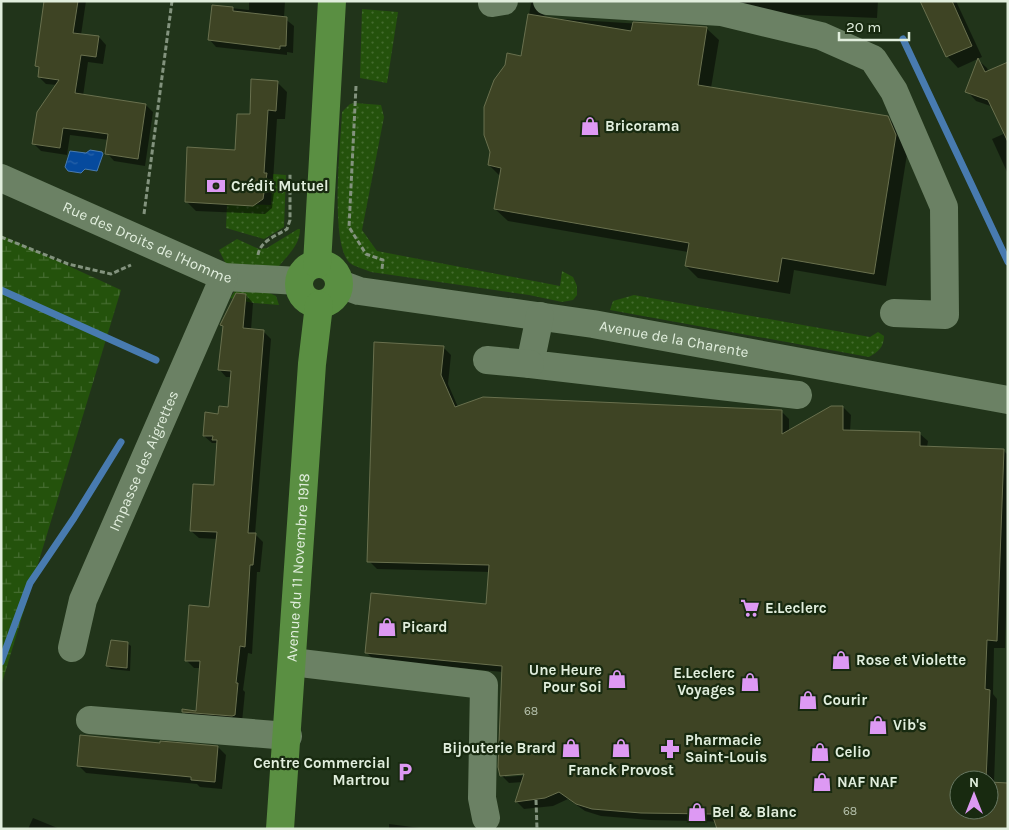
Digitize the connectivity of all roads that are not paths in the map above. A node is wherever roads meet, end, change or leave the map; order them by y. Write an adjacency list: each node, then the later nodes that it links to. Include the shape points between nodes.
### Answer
1 (332, 1): 4 (main road)
2 (547, 1): 8 (street, via 721,12 821,36 872,59 894,91 944,207 945,314)
3 (1, 178): 5 (street, Rue des Droits de l'Homme)
4 (308, 273): 5 (street, Rue des Droits de l'Homme, via 256,280); 6 (main road, via 324,264 335,272); 7 (main road, via 299,288 305,299)
5 (224, 277): 14 (street, Impasse des Aigrettes, via 83,600)
6 (340, 284): 7 (main road, via 330,302); 9 (street, Avenue de la Charente, via 359,291)
7 (318, 305): 15 (main road, Avenue du 11 Novembre 1918)
8 (894, 312)
9 (540, 316): 11 (street); 13 (street, Avenue de la Charente, via 673,337)
10 (487, 360): 11 (street)
11 (530, 364): 12 (street)
12 (798, 395)
13 (1008, 400)
14 (72, 648)
15 (292, 662): 17 (main road, Avenue du 11 Novembre 1918); 18 (street, via 484,685 482,798)
16 (90, 720): 17 (street)
17 (288, 736): 19 (main road, Avenue du 11 Novembre 1918)
18 (486, 818)
19 (279, 828)

